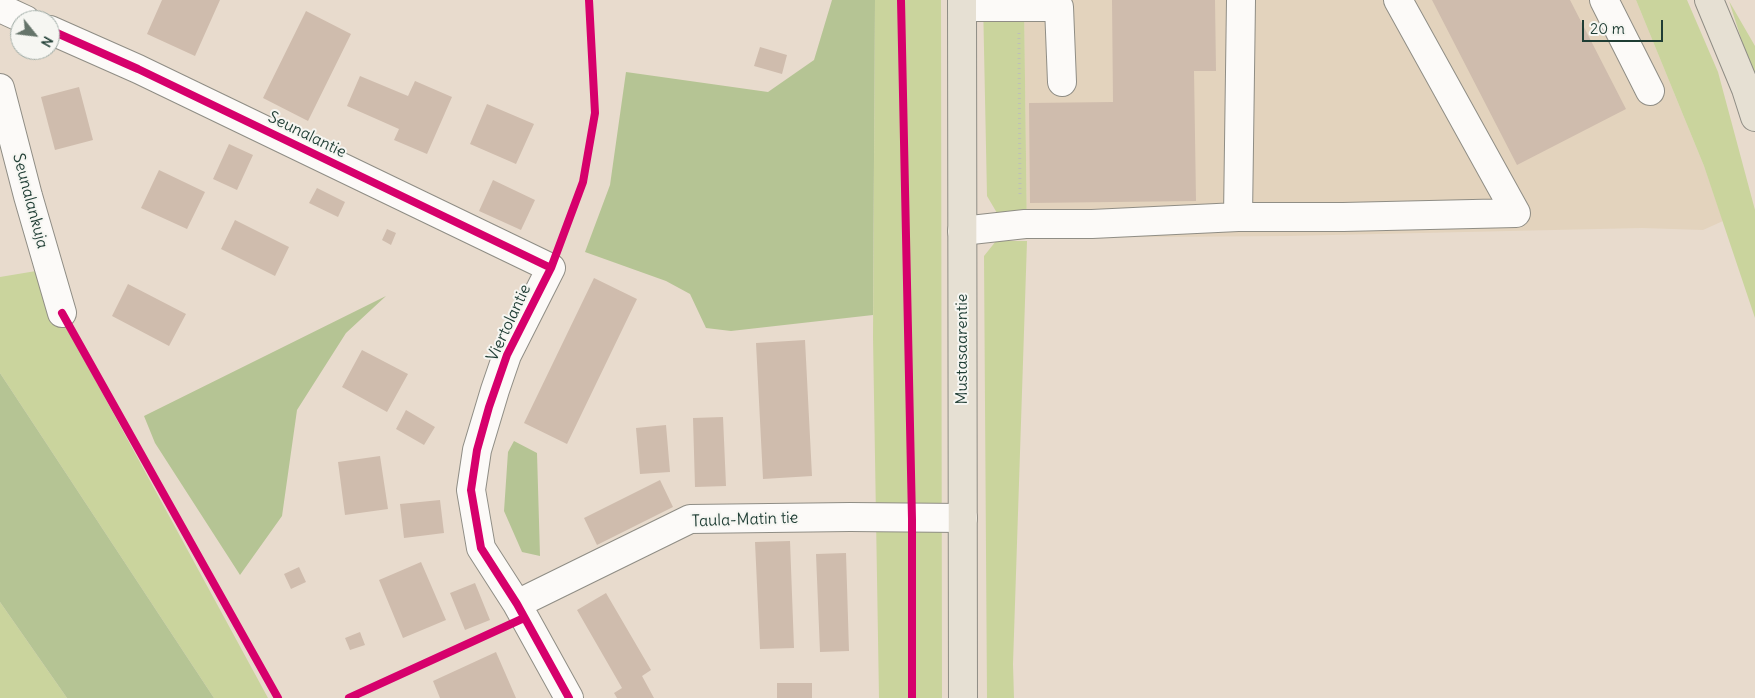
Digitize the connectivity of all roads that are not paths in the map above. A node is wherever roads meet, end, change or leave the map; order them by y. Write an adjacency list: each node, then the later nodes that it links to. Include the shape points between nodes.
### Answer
1 (1241, 0): 11 (street)
2 (1398, 0): 11 (street, via 1516,213)
3 (1604, 0): 9 (street)
4 (1709, 0): 10 (main road)
5 (962, 3): 7 (street, via 1059,7); 12 (main road, Mustasaarentie)
6 (60, 34): 13 (street, Seunalantie)
7 (1062, 82)
8 (0, 88): 14 (street, Seunalankuja)
9 (1650, 91)
10 (1755, 117)
11 (1238, 217): 12 (street, via 1020,224)
12 (962, 231): 15 (main road, Mustasaarentie)
13 (551, 268): 16 (street, Viertolantie, via 498,381 477,450 471,490 481,548)
14 (62, 313)
15 (963, 518): 16 (street, Taula-Matin tie, via 690,519); 18 (main road, Mustasaarentie)
16 (517, 604): 17 (street, Viertolantie)
17 (569, 698)
18 (963, 698)

